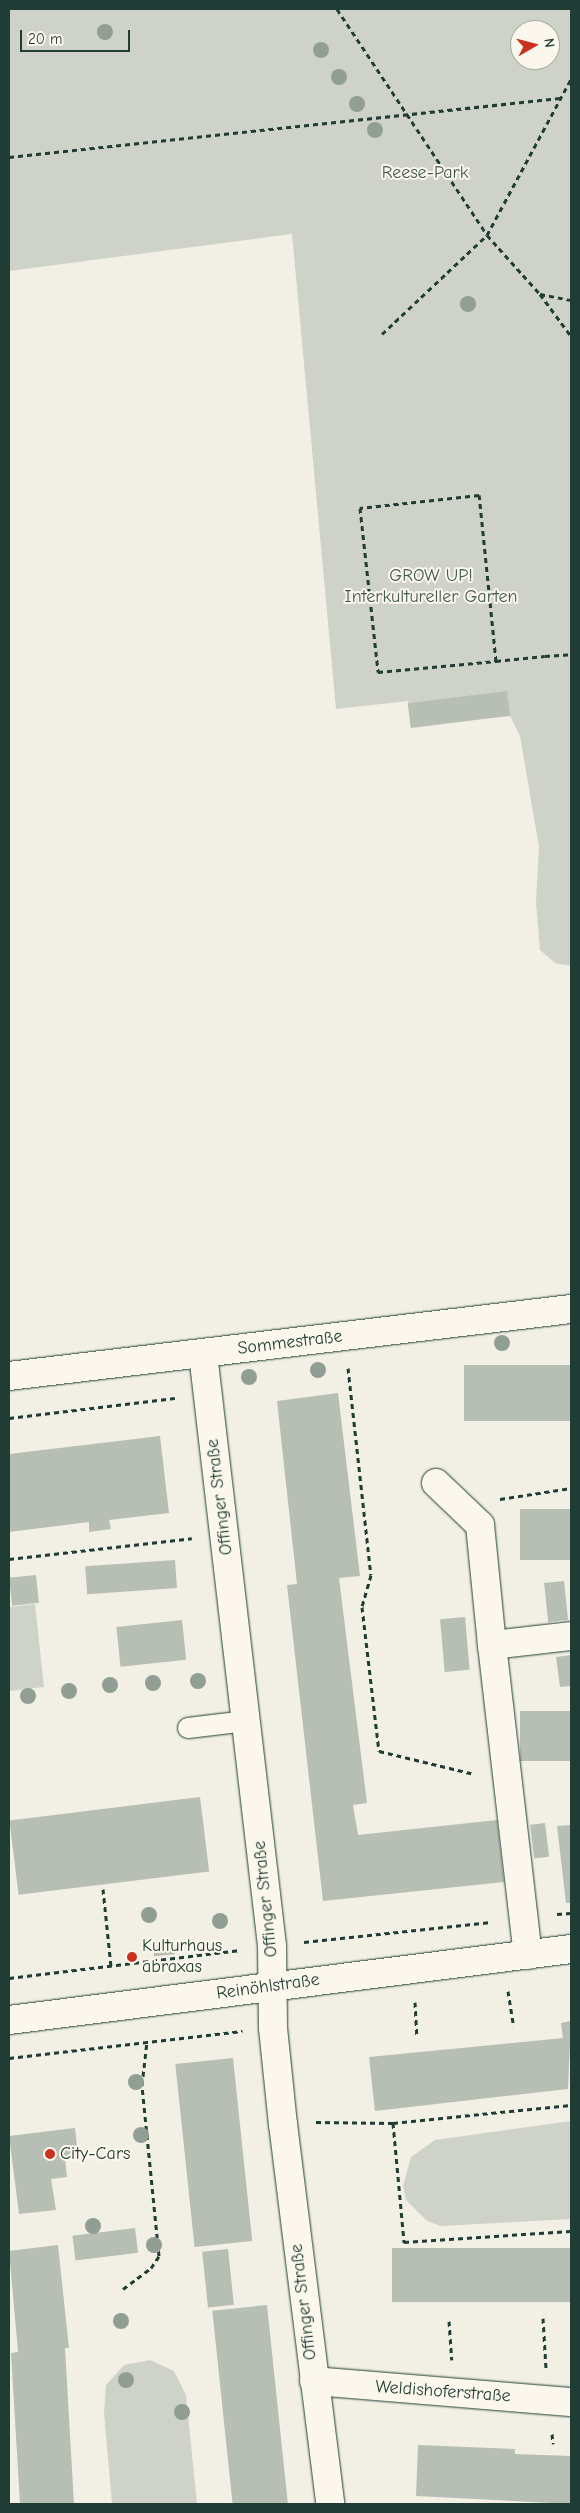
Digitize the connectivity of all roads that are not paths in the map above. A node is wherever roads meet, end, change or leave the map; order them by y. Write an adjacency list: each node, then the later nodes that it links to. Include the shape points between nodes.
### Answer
1 (571, 1309): 2 (street, Sommestraße)
2 (203, 1354): 3 (street, Sommestraße); 7 (street, Offinger Straße)
3 (9, 1376)
4 (436, 1483): 6 (street, via 480,1525)
5 (571, 1636): 6 (street)
6 (492, 1645): 10 (street)
7 (247, 1721): 8 (lane); 11 (street, Offinger Straße, via 272,1946)
8 (188, 1728)
9 (571, 1949): 10 (street, Reinöhlstraße)
10 (528, 1955): 11 (street, Reinöhlstraße)
11 (273, 1985): 12 (street, Reinöhlstraße); 13 (street, Offinger Straße, via 273,2028)
12 (9, 2020)
13 (314, 2381): 14 (street, Weldishoferstraße); 15 (street, Offinger Straße)
14 (560, 2401)
15 (330, 2504)

